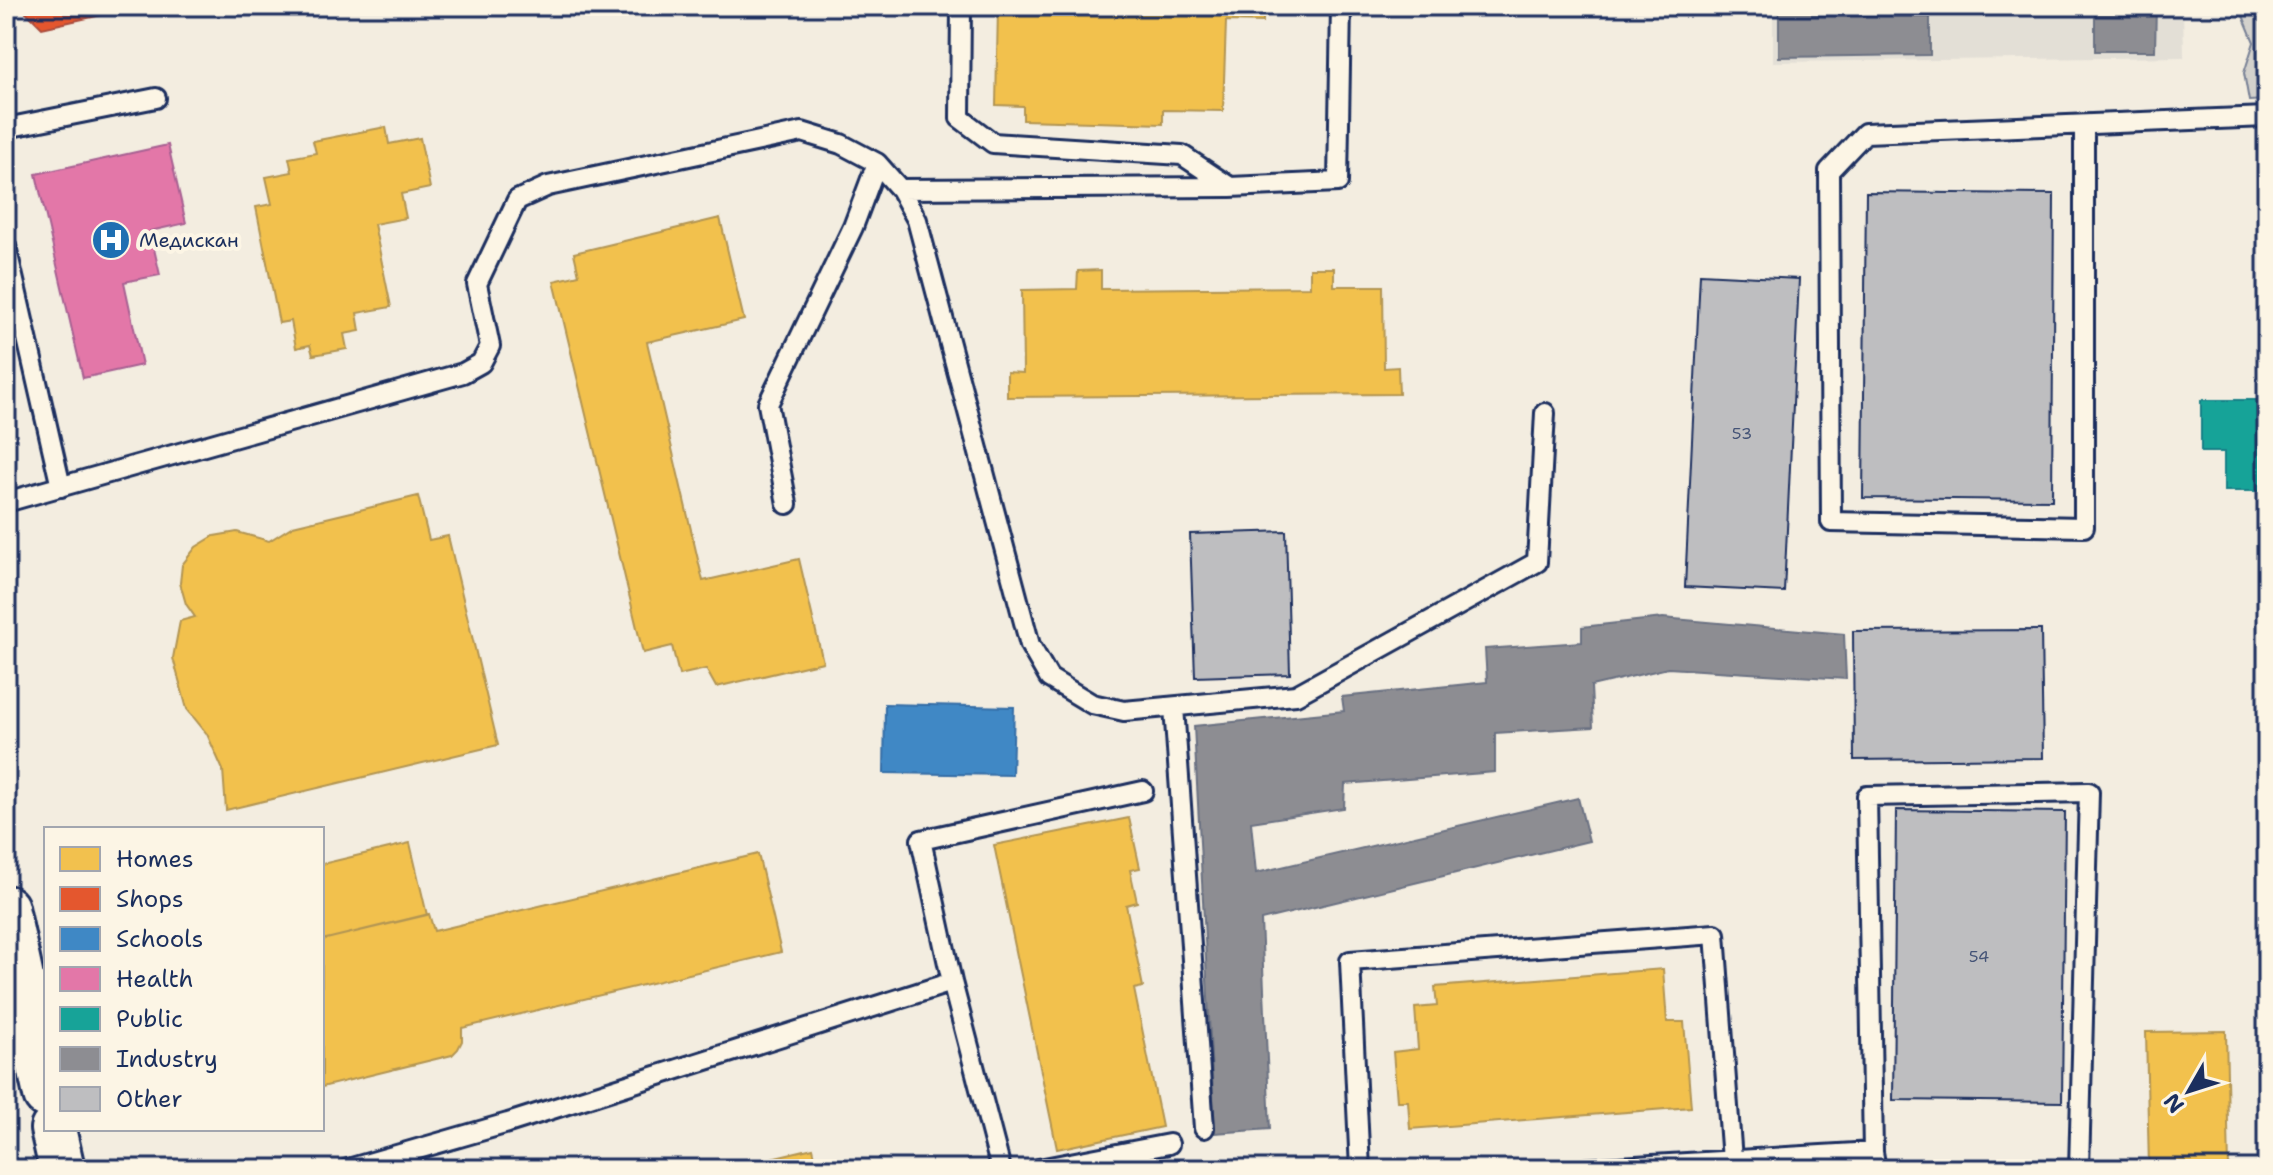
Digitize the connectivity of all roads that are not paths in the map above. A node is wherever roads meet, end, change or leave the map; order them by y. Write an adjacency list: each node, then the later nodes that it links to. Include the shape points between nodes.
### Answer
1 (961, 6): 8 (lane, via 960,118 993,143 1182,155)
2 (1341, 6): 8 (lane, via 1338,182)
3 (156, 98): 6 (lane)
4 (2267, 117): 5 (lane)
5 (2084, 125): 5 (lane, via 1865,133 1829,171 1831,522 2084,527)
6 (6, 128)
7 (877, 163): 9 (lane); 12 (lane, via 802,132 548,186 517,200 477,284 490,346 481,363 463,373); 14 (lane, via 853,227 768,404)
8 (1230, 187): 9 (lane)
9 (900, 189): 15 (lane, via 917,220 1030,645 1049,678 1092,704 1124,711)
10 (6, 246): 12 (lane)
11 (1545, 413): 15 (lane, via 1537,562 1296,695)
12 (61, 487): 13 (lane)
13 (6, 502)
14 (787, 504)
15 (1174, 707): 20 (lane)
16 (1143, 791): 18 (lane, via 921,840)
17 (6, 908): 19 (main road)
18 (952, 982): 26 (lane); 27 (lane)
19 (44, 1086)
20 (1204, 1128)
21 (53, 1131): 25 (main road)
22 (1169, 1144): 28 (lane)
23 (1732, 1160): 24 (lane); 29 (lane, via 1715,934 1350,961); 30 (lane)
24 (1875, 1161): 31 (lane, via 1867,796 2089,792)
25 (62, 1169)
26 (348, 1169)
27 (1001, 1169)
28 (1039, 1169)
29 (1360, 1169)
30 (1584, 1169)
31 (2079, 1169)

